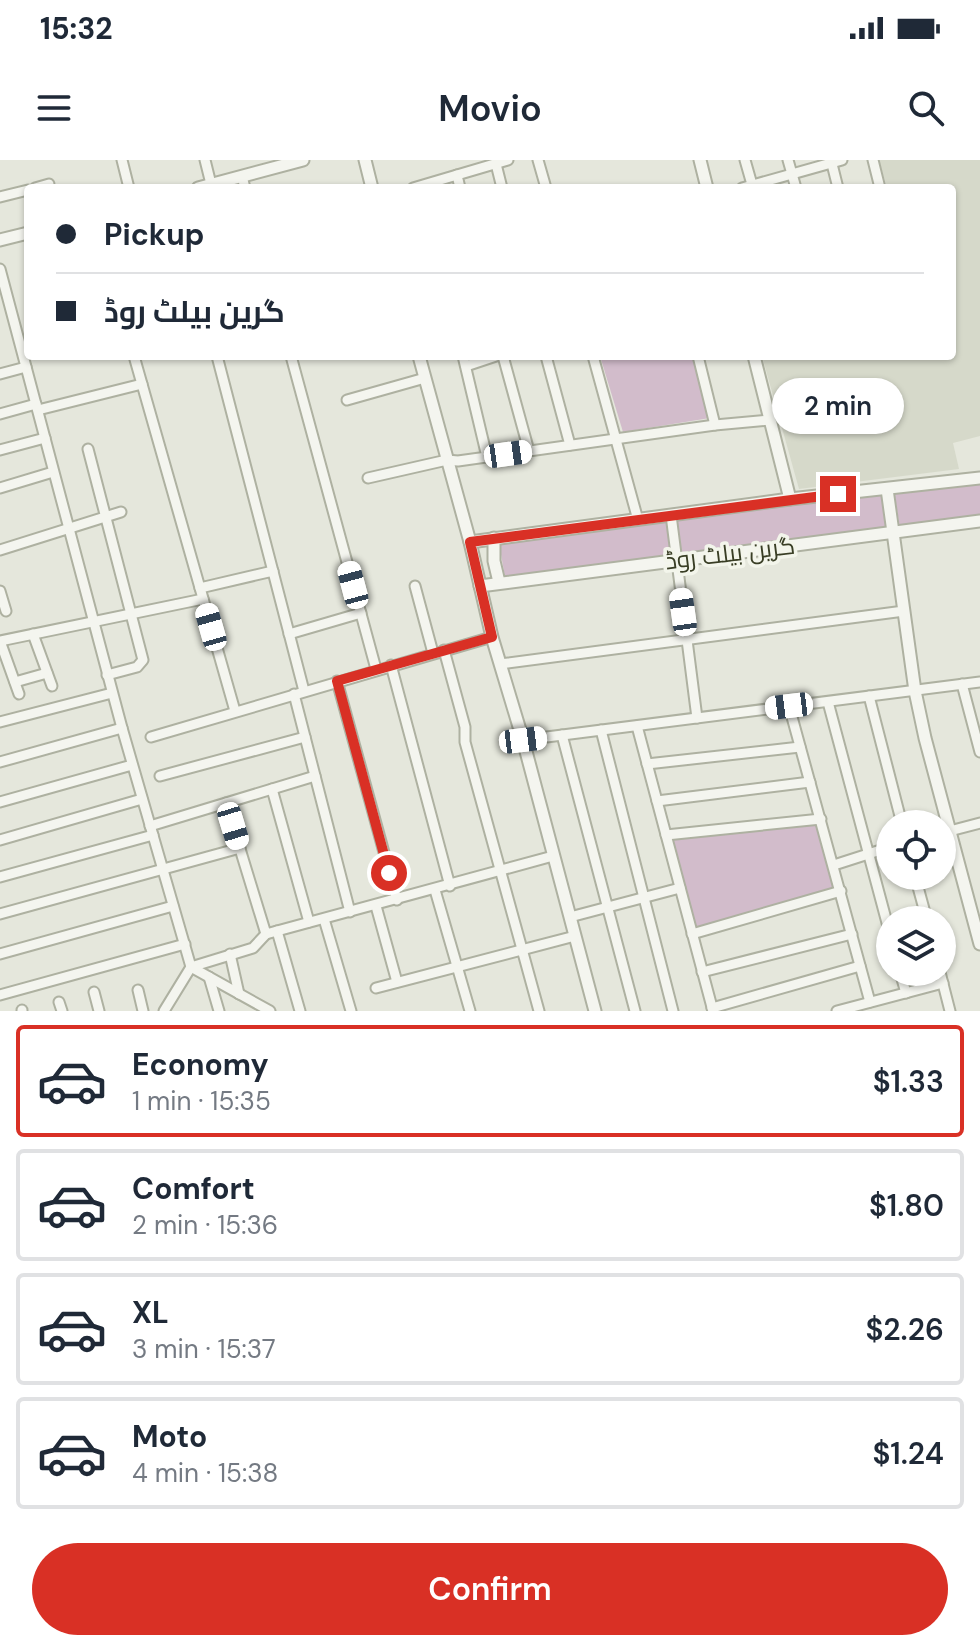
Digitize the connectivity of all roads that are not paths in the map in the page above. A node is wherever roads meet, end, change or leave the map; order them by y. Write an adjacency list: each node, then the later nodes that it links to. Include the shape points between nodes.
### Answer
1 (122, 160): 17 (street)
2 (205, 160): 18 (street)
3 (303, 160): 12 (street)
4 (365, 160): 19 (street)
5 (508, 160): 13 (street)
6 (538, 160): 23 (street)
7 (700, 160): 24 (street)
8 (745, 160): 25 (street)
9 (788, 160): 15 (street)
10 (873, 160): 29 (street)
11 (835, 161): 15 (street); 28 (street)
12 (279, 163): 16 (street)
13 (496, 164): 14 (street); 22 (street)
14 (457, 175): 20 (street); 21 (street)
15 (792, 175): 26 (street); 27 (street)
16 (244, 182): 18 (street)
17 (128, 184)
18 (211, 184)
19 (371, 184)
20 (428, 184)
21 (459, 184)
22 (501, 184)
23 (545, 184)
24 (706, 184)
25 (749, 184)
26 (760, 184)
27 (795, 184)
28 (838, 184)
29 (879, 184)
30 (24, 191): 31 (street)
31 (0, 197)
32 (24, 234): 33 (street)
33 (0, 240)
34 (0, 269): 35 (street)
35 (3, 292): 37 (street)
36 (24, 323): 37 (street)
37 (15, 325): 38 (street)
38 (24, 359)
39 (24, 360): 50 (street)
40 (135, 360): 53 (street)
41 (218, 360): 84 (street)
42 (292, 360): 92 (street)
43 (420, 360): 52 (street)
44 (504, 360): 64 (street)
45 (547, 360): 61 (street)
46 (594, 360): 60 (street)
47 (699, 360): 58 (street)
48 (755, 360): 57 (street)
49 (464, 361): 65 (street)
50 (26, 367): 51 (street); 55 (street)
51 (0, 374)
52 (425, 378): 54 (street); 66 (street)
53 (142, 384): 55 (street); 88 (street)
54 (347, 400)
55 (37, 407): 56 (street); 59 (street)
56 (0, 414)
57 (770, 420): 58 (street); 72 (street)
58 (715, 425): 60 (street)
59 (45, 438): 63 (street); 67 (street)
60 (615, 439): 61 (street); 76 (street)
61 (570, 445): 64 (street)
62 (88, 449): 75 (street)
63 (0, 450)
64 (529, 451): 65 (street)
65 (487, 457): 66 (street)
66 (447, 460): 68 (street); 81 (street)
67 (53, 472): 70 (street); 78 (street)
68 (368, 478)
69 (980, 478): 71 (street, گرین بیلٹ روڈ)
70 (0, 488)
71 (887, 489): 72 (street, گرین بیلٹ روڈ); 79 (street)
72 (790, 499): 74 (street, گرین بیلٹ روڈ)
73 (121, 512): 75 (street)
74 (671, 515): 76 (street, گرین بیلٹ روڈ); 83 (street)
75 (104, 517): 78 (street); 93 (street)
76 (638, 520): 80 (street, گرین بیلٹ روڈ)
77 (980, 521): 79 (street, گرین بیلٹ روڈ)
78 (67, 527): 82 (street); 94 (street)
79 (894, 532): 83 (street, گرین بیلٹ روڈ); 91 (street)
80 (494, 538): 81 (street, گرین بیلٹ روڈ); 85 (street)
81 (470, 542): 87 (street)
82 (0, 550)
83 (676, 559): 85 (street, گرین بیلٹ روڈ); 98 (street)
84 (273, 571): 88 (street); 96 (street)
85 (499, 582): 87 (street, گرین بیلٹ روڈ)
86 (415, 586): 99 (street)
87 (480, 586): 97 (street)
88 (202, 594): 93 (street); 117 (street)
89 (1, 597): 90 (street)
90 (6, 611)
91 (904, 611): 98 (street); 110 (street)
92 (361, 613): 96 (street); 102 (street)
93 (130, 614): 94 (street); 104 (street, via 143,660 137,667)
94 (93, 622): 95 (street); 104 (street)
95 (33, 634): 103 (street); 106 (street, via 0,641)
96 (289, 634): 111 (street)
97 (492, 637): 99 (street); 100 (street)
98 (687, 639): 100 (street); 118 (street)
99 (439, 652): 101 (street); 155 (street, via 465,727)
100 (500, 664): 126 (street)
101 (391, 665): 102 (street); 157 (street)
102 (376, 669): 105 (street)
103 (47, 673): 106 (street); 109 (street)
104 (107, 675): 112 (street)
105 (337, 681): 111 (street); 162 (street)
106 (15, 682): 113 (street)
107 (980, 682): 108 (street)
108 (962, 684): 110 (street); 128 (street)
109 (52, 686)
110 (915, 691): 114 (street); 141 (street)
111 (299, 692): 117 (street); 125 (street)
112 (112, 693): 119 (street); 121 (street)
113 (19, 694)
114 (869, 696): 115 (street); 140 (street)
115 (828, 702): 116 (street); 150 (street)
116 (789, 706): 118 (street); 127 (street)
117 (235, 711): 124 (street)
118 (697, 718): 120 (street)
119 (0, 722)
120 (637, 726): 122 (street); 130 (street)
121 (122, 728): 129 (street); 131 (street)
122 (601, 730): 123 (street); 161 (street)
123 (562, 735): 126 (street); 166 (street)
124 (151, 737)
125 (305, 737): 132 (street); 133 (street)
126 (523, 740): 151 (street)
127 (800, 747): 130 (street); 134 (street)
128 (980, 752)
129 (0, 762)
130 (647, 764): 137 (street)
131 (132, 765): 136 (street); 138 (street)
132 (160, 776)
133 (315, 776): 135 (street); 167 (street)
134 (810, 782): 137 (street); 142 (street)
135 (272, 789): 139 (street); 171 (street)
136 (142, 799): 145 (street); 147 (street)
137 (657, 801): 146 (street)
138 (0, 802)
139 (226, 803): 145 (street); 148 (street)
140 (898, 810)
141 (941, 810)
142 (821, 819): 146 (street); 152 (street)
143 (980, 823): 144 (street)
144 (956, 829)
145 (151, 830): 154 (street); 156 (street)
146 (666, 835): 158 (street)
147 (0, 840)
148 (240, 848): 154 (street); 173 (street)
149 (876, 852): 150 (street)
150 (869, 854): 152 (street); 165 (street)
151 (553, 856): 155 (street); 169 (street)
152 (834, 865): 160 (street)
153 (956, 865): 178 (street)
154 (162, 868): 163 (street); 168 (street)
155 (500, 870): 157 (street); 179 (street)
156 (0, 877)
157 (450, 886): 159 (street)
158 (680, 888): 161 (street); 174 (street)
159 (435, 890): 162 (street); 184 (street)
160 (841, 891): 174 (street); 175 (street)
161 (644, 897): 166 (street); 211 (street)
162 (397, 900): 164 (street)
163 (173, 906): 177 (street); 180 (street)
164 (376, 906): 167 (street); 187 (street)
165 (883, 906)
166 (608, 907): 169 (street); 210 (street)
167 (350, 912): 170 (street)
168 (0, 914)
169 (570, 917): 176 (street)
170 (324, 919): 171 (street); 206 (street)
171 (309, 922): 172 (street)
172 (277, 931): 173 (street); 205 (street)
173 (266, 934): 181 (street, via 253,948)
174 (692, 934): 185 (street)
175 (852, 934): 182 (street); 185 (street)
176 (575, 936): 179 (street); 209 (street)
177 (185, 944): 183 (street); 196 (street)
178 (980, 944)
179 (522, 950): 184 (street); 208 (street)
180 (0, 954)
181 (230, 954): 183 (street); 195 (street)
182 (860, 966): 197 (street); 199 (street)
183 (191, 967): 186 (street); 202 (street)
184 (457, 967): 187 (street); 207 (street)
185 (702, 972): 199 (street)
186 (209, 977): 195 (street); 203 (street)
187 (397, 982): 191 (street)
188 (904, 986): 194 (street)
189 (932, 986): 194 (street)
190 (944, 986): 213 (street)
191 (376, 988)
192 (138, 990): 201 (street)
193 (94, 992): 200 (street)
194 (906, 993): 197 (street)
195 (239, 994): 198 (street)
196 (0, 995)
197 (870, 1002): 212 (street)
198 (255, 1006): 204 (street)
199 (712, 1009)
200 (99, 1011)
201 (143, 1011)
202 (164, 1011)
203 (219, 1011)
204 (270, 1011)
205 (300, 1011)
206 (351, 1011)
207 (470, 1011)
208 (539, 1011)
209 (595, 1011)
210 (635, 1011)
211 (673, 1011)
212 (837, 1011)
213 (950, 1011)

